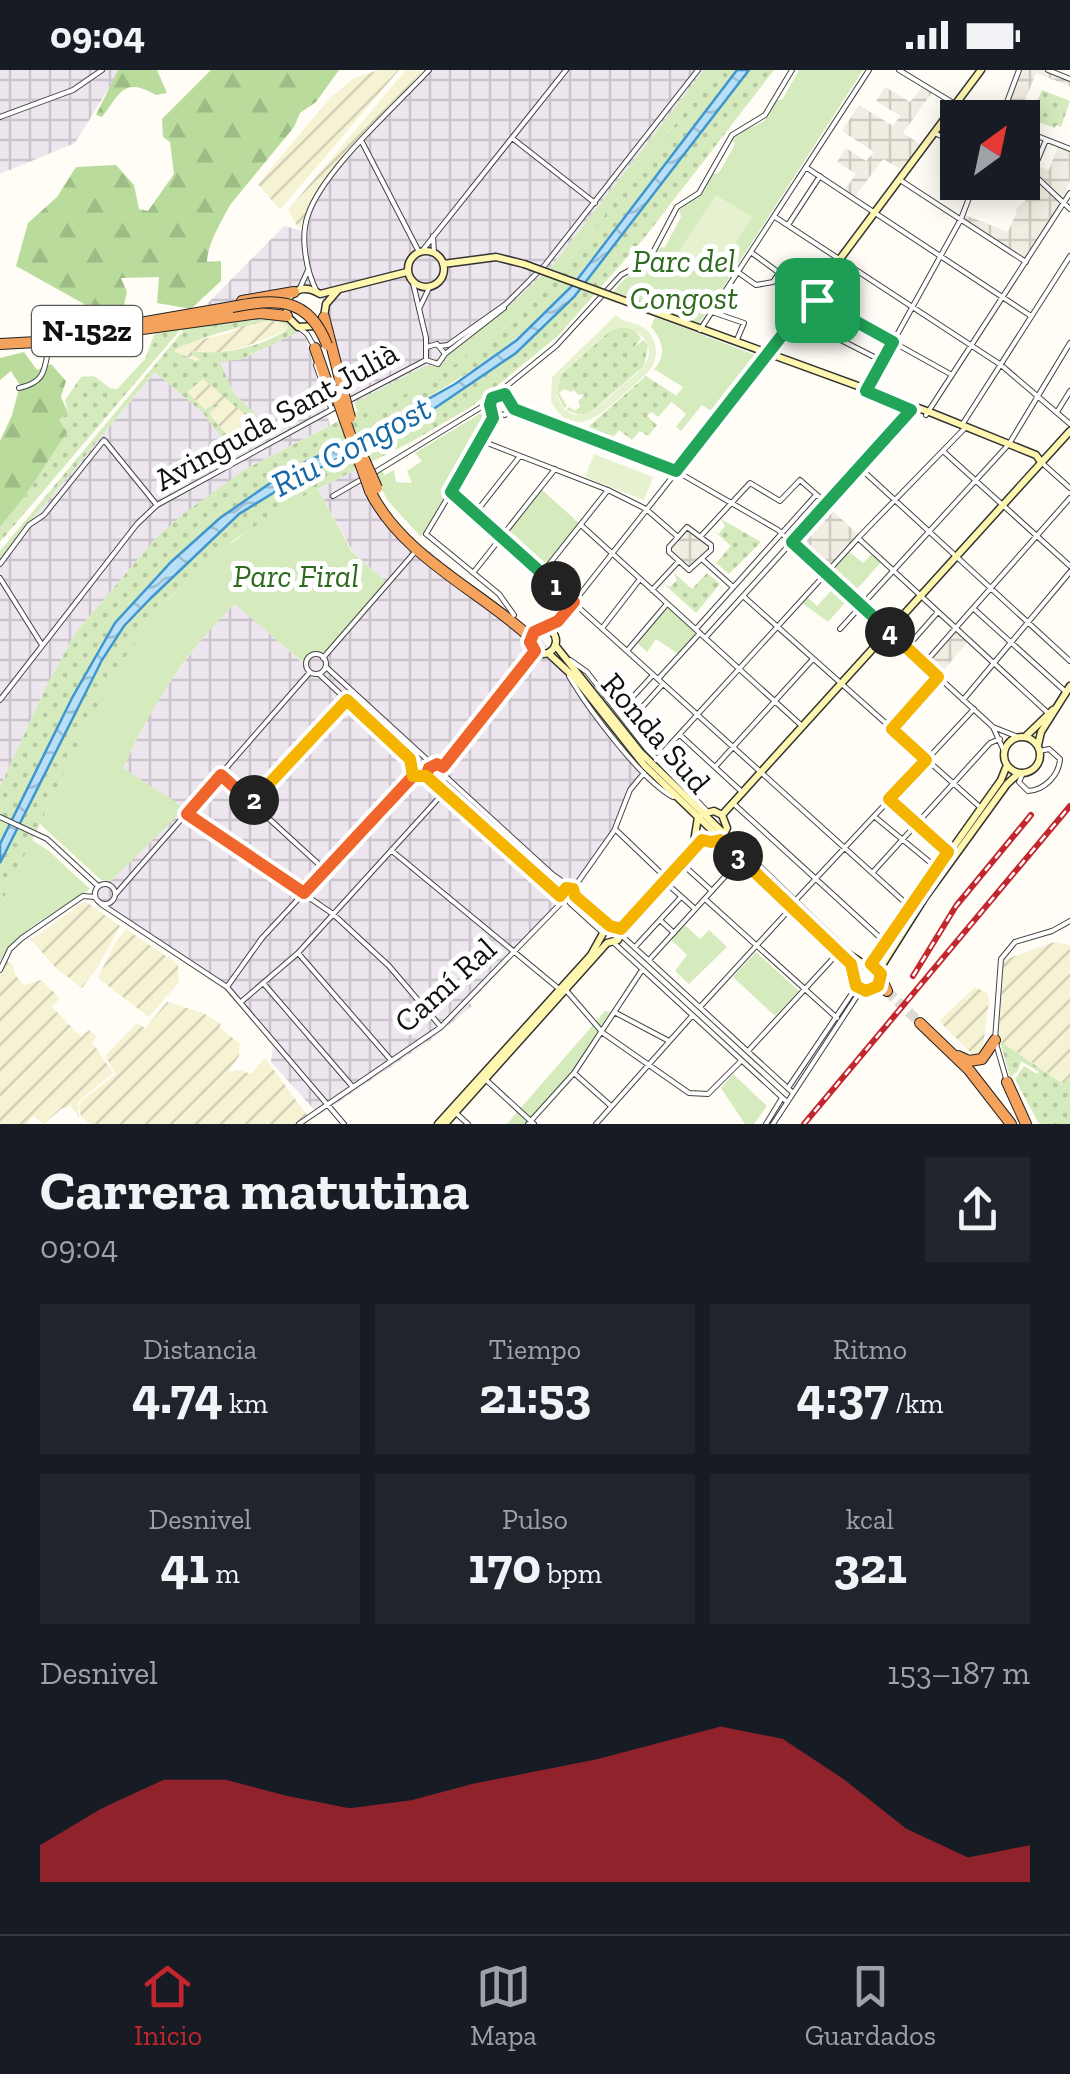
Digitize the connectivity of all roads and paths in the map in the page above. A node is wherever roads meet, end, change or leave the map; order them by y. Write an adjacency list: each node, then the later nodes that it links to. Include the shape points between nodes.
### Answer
1 (102, 70): 15 (street, via 73,90)
2 (428, 70): 22 (street)
3 (566, 70): 20 (street)
4 (698, 70): 31 (street)
5 (792, 70): 87 (street, via 766,115 732,135 699,193 677,207 649,260 621,275)
6 (869, 70): 25 (street)
7 (899, 70): 12 (street)
8 (981, 70): 13 (street)
9 (1020, 70): 14 (street)
10 (1048, 70): 11 (street)
11 (1070, 79)
12 (949, 100)
13 (959, 100)
14 (1008, 100)
15 (0, 117)
16 (940, 125): 17 (street)
17 (934, 133): 18 (street); 27 (street)
18 (940, 135)
19 (1040, 137): 21 (street)
20 (512, 138): 31 (street); 38 (street)
21 (1046, 139): 23 (street); 24 (street)
22 (362, 142): 39 (street); 47 (street, via 309,211 304,232)
23 (1070, 149)
24 (1040, 153)
25 (807, 168): 26 (street); 35 (street)
26 (820, 176): 34 (street); 37 (street)
27 (900, 180): 34 (street); 36 (street)
28 (1040, 180): 32 (street)
29 (1070, 193): 32 (street)
30 (968, 200): 36 (street)
31 (595, 203): 58 (street)
32 (1064, 203): 33 (street); 45 (street)
33 (1070, 208)
34 (874, 212): 42 (street); 44 (street)
35 (775, 217): 37 (street); 41 (street)
36 (961, 219): 42 (street); 45 (street)
37 (788, 225): 44 (street)
38 (434, 236): 39 (street); 40 (street)
39 (420, 252): 40 (street); 48 (street)
40 (434, 253): 46 (street)
41 (752, 253): 49 (street); 50 (street)
42 (940, 255): 56 (street); 59 (street)
43 (1070, 256): 65 (street)
44 (840, 259): 57 (street); 59 (street)
45 (1026, 262): 56 (street)
46 (443, 264): 52 (street, via 440,282); 69 (street, bridge, via 496,257 524,264)
47 (310, 265): 54 (street); 55 (street)
48 (408, 272): 51 (street); 53 (street, N-152z)
49 (740, 273): 50 (street, via 756,284 773,282); 63 (street)
50 (779, 273): 57 (street)
51 (412, 283): 52 (street); 61 (street, Avinguda Sant Julià)
52 (429, 288): 61 (street)
53 (338, 290): 55 (street, N-152z); 62 (street)
54 (296, 291): 55 (street, N-152z); 64 (street, via 286,305); 66 (highway, N-152z)
55 (318, 293): 62 (street)
56 (1003, 296): 65 (street); 78 (street)
57 (812, 297): 75 (street); 82 (street)
58 (506, 304): 77 (street); 81 (street)
59 (912, 306): 75 (street); 78 (street)
60 (232, 309): 66 (highway); 68 (highway); 79 (highway, bridge, via 272,301 292,305 316,322)
61 (419, 309): 71 (street, Avinguda Sant Julià)
62 (325, 311): 67 (street, via 310,328); 91 (highway)
63 (712, 312): 69 (street); 74 (street, via 744,323)
64 (288, 316): 67 (street); 68 (highway, N-152z, via 260,313)
65 (1032, 316): 85 (street)
66 (174, 318): 72 (highway, N-152z)
67 (298, 327): 79 (street)
68 (136, 330): 73 (highway, N-152z)
69 (700, 330): 74 (street)
70 (831, 335): 84 (street)
71 (426, 338): 77 (street, Avinguda Sant Julià); 80 (street, Avinguda Sant Julià)
72 (0, 341): 73 (highway, N-152z)
73 (50, 341): 88 (street, via 42,376)
74 (736, 342): 82 (street)
75 (893, 342): 84 (street); 86 (street)
76 (1070, 343): 93 (street)
77 (437, 345): 80 (street); 81 (street)
78 (972, 345): 85 (street); 86 (street)
79 (321, 346): 91 (highway); 97 (street, via 314,360)
80 (426, 350): 83 (street)
81 (445, 354): 83 (street, via 438,364)
82 (770, 354): 89 (street); 111 (street)
83 (426, 360): 97 (street, Avinguda Sant Julià)
84 (882, 361): 89 (street)
85 (1001, 365): 93 (street); 102 (street)
86 (952, 375): 101 (street)
87 (509, 387): 92 (street); 95 (street)
88 (19, 388)
89 (866, 391): 98 (street); 101 (street)
90 (1070, 391): 99 (street)
91 (338, 394): 116 (highway, bridge)
92 (498, 394): 94 (street); 95 (street)
93 (1037, 396): 99 (street); 105 (street)
94 (491, 400): 96 (street); 100 (street)
95 (512, 406): 100 (street); 111 (street)
96 (483, 407): 100 (street); 118 (street)
97 (331, 410): 124 (street, Avinguda Sant Julià)
98 (911, 410): 101 (street); 109 (street)
99 (1057, 412): 103 (street)
100 (494, 413): 104 (street)
101 (928, 414): 102 (street)
102 (964, 426): 105 (street); 106 (street)
103 (1070, 427): 108 (street)
104 (480, 440): 107 (street); 115 (street)
105 (1008, 444): 108 (street); 112 (street)
106 (943, 450): 112 (street); 120 (street)
107 (520, 456): 110 (street); 126 (street)
108 (1042, 462): 113 (street); 123 (street)
109 (859, 467): 120 (street); 122 (street)
110 (555, 469): 114 (street); 133 (street)
111 (676, 471): 121 (street); 125 (street)
112 (977, 480): 123 (street); 129 (street)
113 (1070, 488)
114 (608, 490): 125 (street); 128 (street)
115 (451, 492): 126 (street); 145 (street, via 427,536)
116 (373, 493): 127 (highway); 160 (highway, via 409,532)
117 (816, 495): 121 (street, via 800,480 780,501 750,483); 122 (street); 130 (street)
118 (333, 496)
119 (1070, 498): 131 (street)
120 (895, 500): 129 (street); 135 (street)
121 (731, 503): 130 (street); 132 (street)
122 (826, 503): 136 (street)
123 (1003, 504): 131 (street); 139 (street)
124 (157, 505): 142 (street, via 104,440); 172 (street, Avinguda Sant Julià)
125 (646, 509): 134 (street); 138 (street)
126 (476, 513): 133 (street)
127 (386, 524): 137 (street)
128 (581, 525): 138 (street); 146 (street)
129 (930, 532): 139 (street); 144 (street)
130 (782, 533): 136 (street); 150 (street)
131 (1038, 535): 143 (street); 151 (street)
132 (701, 536): 134 (street, via 691,527); 140 (street, via 711,545)
133 (502, 537): 145 (street); 146 (street)
134 (678, 537): 141 (street, via 669,552)
135 (858, 538): 144 (street); 147 (street)
136 (792, 542): 147 (street); 153 (street)
137 (415, 552): 160 (street, via 493,613); 178 (street)
138 (612, 553): 149 (street); 155 (street)
139 (956, 556): 151 (street); 154 (street)
140 (702, 559): 141 (street, via 689,570); 150 (street)
141 (679, 561): 152 (street)
142 (0, 564)
143 (1070, 569): 162 (street)
144 (894, 572): 154 (street); 157 (street)
145 (473, 574): 160 (street, via 499,594)
146 (542, 574): 155 (street)
147 (827, 574): 157 (street); 163 (street)
148 (0, 578): 172 (street)
149 (640, 579): 152 (street); 164 (street)
150 (733, 587): 169 (street)
151 (991, 589): 158 (street); 162 (street)
152 (652, 590): 156 (street)
153 (743, 596): 163 (street); 169 (street)
154 (920, 596): 159 (street); 167 (street)
155 (574, 602): 161 (street); 164 (street)
156 (668, 604): 169 (street); 176 (street)
157 (862, 606): 166 (street); 167 (street)
158 (974, 609): 165 (street); 171 (street)
159 (938, 612): 165 (street); 174 (street)
160 (513, 618): 168 (highway)
161 (558, 621): 168 (street); 170 (street)
162 (1029, 624): 171 (street); 180 (street)
163 (777, 627): 179 (street); 185 (street)
164 (602, 628): 176 (street)
165 (955, 628): 182 (street); 183 (street)
166 (840, 630)
167 (888, 630): 174 (street); 190 (street)
168 (534, 632): 170 (street); 175 (street)
169 (700, 633): 185 (street); 189 (street)
170 (554, 636): 173 (street)
171 (1012, 644): 183 (street); 191 (street)
172 (42, 645): 192 (street, Avinguda Sant Julià)
173 (555, 645): 177 (street); 181 (street, Ronda Sud)
174 (906, 648): 182 (street)
175 (535, 651): 177 (street); 218 (street)
176 (628, 651): 189 (street)
177 (548, 653): 181 (street, Ronda Sud)
178 (323, 658): 184 (street); 186 (street, via 310,657)
179 (813, 659): 190 (street); 195 (street)
180 (1070, 661)
181 (565, 662): 198 (street, via 588,672); 220 (street, via 581,695); 232 (street, Ronda Sud, via 634,754); 238 (street, Ronda Sud)
182 (924, 664): 188 (street)
183 (995, 664): 194 (street); 197 (street)
184 (326, 667): 187 (street); 215 (street)
185 (739, 669): 195 (street); 199 (street)
186 (310, 672): 187 (street); 222 (street)
187 (319, 674): 193 (street)
188 (938, 677): 194 (street); 203 (street)
189 (658, 679): 198 (street); 199 (street); 200 (street)
190 (840, 684): 201 (street); 203 (street)
191 (1068, 689): 197 (street)
192 (0, 700)
193 (347, 700): 212 (street); 234 (street)
194 (963, 700): 196 (street)
195 (774, 701): 201 (street); 207 (street)
196 (974, 709): 202 (street); 214 (street)
197 (1051, 711): 205 (street); 208 (street)
198 (618, 713): 200 (street)
199 (698, 715): 204 (street); 207 (street)
200 (627, 724): 213 (street)
201 (802, 726): 219 (street)
202 (993, 727): 205 (street); 206 (street)
203 (892, 729): 214 (street)
204 (680, 735): 213 (street); 217 (street)
205 (1022, 737): 208 (street); 209 (street)
206 (1000, 738): 209 (street); 226 (street)
207 (733, 747): 217 (street); 219 (street)
208 (1039, 749): 210 (street); 221 (street, via 1036,766)
209 (1004, 751): 216 (street)
210 (1058, 755): 211 (street); 221 (street, via 1060,766 1041,788 1024,789)
211 (1067, 756)
212 (410, 759): 223 (street); 224 (street)
213 (656, 760): 238 (street)
214 (926, 760): 226 (street); 233 (street)
215 (433, 765): 218 (street); 223 (street)
216 (1006, 765): 221 (street); 236 (street)
217 (715, 766): 229 (street)
218 (443, 767): 225 (street)
219 (761, 771): 229 (street); 248 (street)
220 (644, 772): 232 (street); 243 (street)
221 (1021, 773): 292 (street, via 946,866)
222 (221, 775): 234 (street); 237 (street)
223 (426, 775): 224 (street); 227 (street)
224 (413, 776): 254 (street)
225 (446, 777): 227 (street); 261 (street)
226 (953, 783): 236 (street); 242 (street)
227 (436, 785): 228 (street)
228 (442, 789): 230 (street); 231 (street)
229 (742, 792): 235 (street)
230 (438, 799): 231 (street); 249 (street)
231 (453, 799): 267 (street)
232 (678, 799): 238 (street, Ronda Sud)
233 (889, 799): 241 (street); 242 (street)
234 (252, 803): 254 (street)
235 (733, 803): 239 (street); 257 (street)
236 (981, 808): 250 (street)
237 (187, 814): 258 (street); 263 (street)
238 (702, 814): 239 (street); 244 (street); 245 (street, Ronda Sud)
239 (722, 815): 245 (street)
240 (0, 817): 259 (street, via 41,835)
241 (874, 817): 247 (street); 248 (street)
242 (916, 824): 247 (street); 250 (street)
243 (615, 828): 256 (street); 261 (street)
244 (696, 830): 246 (street); 256 (street)
245 (722, 837): 246 (street); 251 (street, Ronda Sud); 271 (street, Ronda Sud)
246 (702, 840): 252 (street)
247 (903, 840): 253 (street); 255 (street)
248 (846, 847): 255 (street); 257 (street)
249 (392, 851): 275 (street); 286 (street)
250 (948, 852): 253 (street)
251 (741, 859): 262 (street); 271 (street, Ronda Sud)
252 (680, 862): 256 (street); 262 (street)
253 (937, 868): 272 (street)
254 (325, 870): 263 (street)
255 (872, 872): 272 (street)
256 (664, 878): 264 (street); 278 (street)
257 (817, 879): 271 (street); 281 (street)
258 (125, 883): 260 (street); 266 (street)
259 (98, 886): 260 (street); 265 (street)
260 (114, 888): 266 (street)
261 (572, 891): 267 (street, Camí Ral); 270 (street); 278 (street)
262 (712, 892): 268 (street)
263 (304, 893): 275 (street); 294 (street)
264 (681, 896): 273 (street); 276 (street)
265 (95, 897): 269 (street); 289 (street, via 82,896 22,938)
266 (115, 897): 269 (street); 274 (street)
267 (561, 899): 270 (street); 286 (street, Camí Ral)
268 (705, 899): 273 (street); 282 (street)
269 (101, 904): 274 (street)
270 (570, 904): 280 (street)
271 (793, 904): 282 (street); 284 (street, Ronda Sud); 288 (street, Ronda Sud, via 855,960)
272 (910, 908): 281 (street)
273 (694, 909): 279 (street)
274 (114, 910): 294 (street)
275 (333, 914): 285 (street); 304 (street)
276 (660, 920): 279 (street); 283 (street)
277 (1070, 921): 306 (street, via 1015,942 1004,953)
278 (618, 929): 280 (street); 280 (street); 283 (street)
279 (674, 933): 287 (street)
280 (607, 939): 290 (street); 296 (street)
281 (886, 943): 288 (street)
282 (756, 946): 297 (street); 300 (street)
283 (635, 947): 287 (street)
284 (838, 952): 291 (street, Ronda Sud); 297 (street)
285 (298, 953): 293 (street); 310 (street)
286 (512, 954): 296 (street); 304 (street, Camí Ral)
287 (649, 960): 300 (street)
288 (867, 963): 291 (street); 292 (street, Ronda Sud)
289 (0, 970)
290 (642, 970): 301 (street); 302 (street)
291 (853, 973): 295 (street)
292 (880, 974): 298 (highway)
293 (264, 984): 299 (street); 316 (street)
294 (227, 987): 299 (street)
295 (859, 988): 298 (street); 303 (street); 317 (street)
296 (562, 989): 305 (street); 314 (street); 325 (street)
297 (805, 989): 303 (street); 308 (street)
298 (881, 992)
299 (241, 1002): 319 (street)
300 (700, 1007): 308 (street)
301 (616, 1012): 305 (street); 307 (street)
302 (692, 1016): 307 (street); 311 (street)
303 (837, 1018): 317 (street)
304 (441, 1026): 310 (street, Camí Ral)
305 (603, 1033): 312 (street); 313 (street)
306 (994, 1040): 309 (highway, via 980,1060); 315 (street)
307 (670, 1042): 312 (street)
308 (748, 1052): 317 (street)
309 (952, 1052): 329 (highway, via 918,1025); 330 (highway)
310 (391, 1060): 316 (street, Camí Ral)
311 (741, 1060): 312 (street, via 703,1096); 318 (street)
312 (649, 1065): 320 (street)
313 (574, 1072): 320 (street); 322 (street)
314 (484, 1078): 321 (street); 322 (street)
315 (1007, 1082): 331 (highway)
316 (352, 1086): 319 (street, Camí Ral)
317 (791, 1090): 318 (street)
318 (785, 1100): 328 (street)
319 (328, 1103): 323 (street, Camí Ral); 324 (street)
320 (612, 1106): 327 (street)
321 (455, 1112): 325 (street); 326 (street)
322 (531, 1123)
323 (299, 1124)
324 (344, 1124)
325 (442, 1124)
326 (468, 1124)
327 (596, 1124)
328 (770, 1124)
329 (1003, 1124)
330 (1011, 1124)
331 (1026, 1124)

